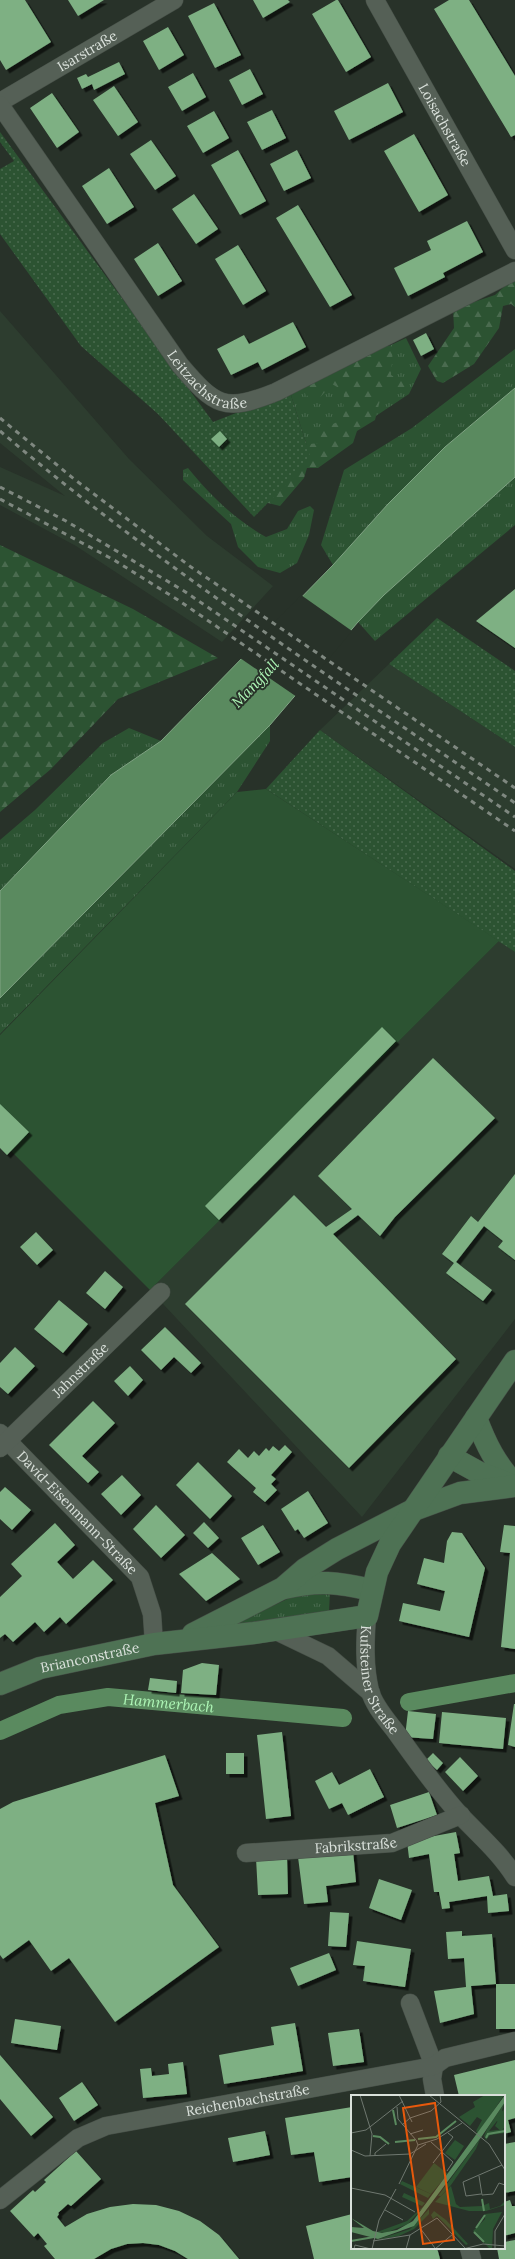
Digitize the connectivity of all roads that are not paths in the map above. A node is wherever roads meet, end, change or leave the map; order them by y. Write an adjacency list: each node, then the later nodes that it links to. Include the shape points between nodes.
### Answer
1 (174, 0): 3 (street, Isarstraße)
2 (376, 0): 5 (street, Loisachstraße)
3 (0, 102)
4 (0, 105): 6 (street, Leitzachstraße, via 180,365 203,392 218,400 244,403 276,392)
5 (515, 250)
6 (515, 271)
7 (161, 1292): 10 (street, Jahnstraße)
8 (515, 1361): 9 (main road, Kufsteiner Straße)
9 (476, 1418): 11 (main road, Kufsteiner Straße); 12 (main road, via 487,1447 498,1466)
10 (2, 1441): 19 (street, David-Eisenmann-Straße, via 140,1577 152,1614)
11 (449, 1456): 12 (main road, via 490,1477); 13 (main road, Kufsteiner Straße)
12 (515, 1486): 13 (main road, Brianconstraße, via 460,1493)
13 (411, 1511): 14 (main road, Brianconstraße, via 337,1549 305,1569); 15 (main road, Kufsteiner Straße, via 390,1544)
14 (283, 1588): 15 (main road, Brianconstraße, via 310,1582 340,1582); 18 (main road, Brianconstraße)
15 (371, 1590): 16 (main road, Kufsteiner Straße)
16 (367, 1616): 17 (main road, Brianconstraße); 21 (street, Kufsteiner Straße, via 365,1652)
17 (274, 1630): 18 (main road, Brianconstraße); 21 (street, via 328,1656)
18 (183, 1639): 19 (main road, Brianconstraße)
19 (154, 1644): 20 (main road, Brianconstraße, via 40,1668)
20 (0, 1684)
21 (371, 1693): 22 (street, Kufsteiner Straße, via 378,1707 431,1781)
22 (461, 1815): 23 (street, Fabrikstraße, via 392,1843); 24 (street, Kufsteiner Straße, via 504,1858)
23 (246, 1853)
24 (515, 1877)
25 (410, 2002): 27 (street)
26 (515, 2040): 27 (street, Reichenbachstraße, via 445,2058)
27 (434, 2066): 28 (street, via 432,2078); 29 (street, Reichenbachstraße, via 106,2126 78,2138)
28 (435, 2095)
29 (0, 2200)
30 (469, 2249): 31 (street)
31 (472, 2259)

